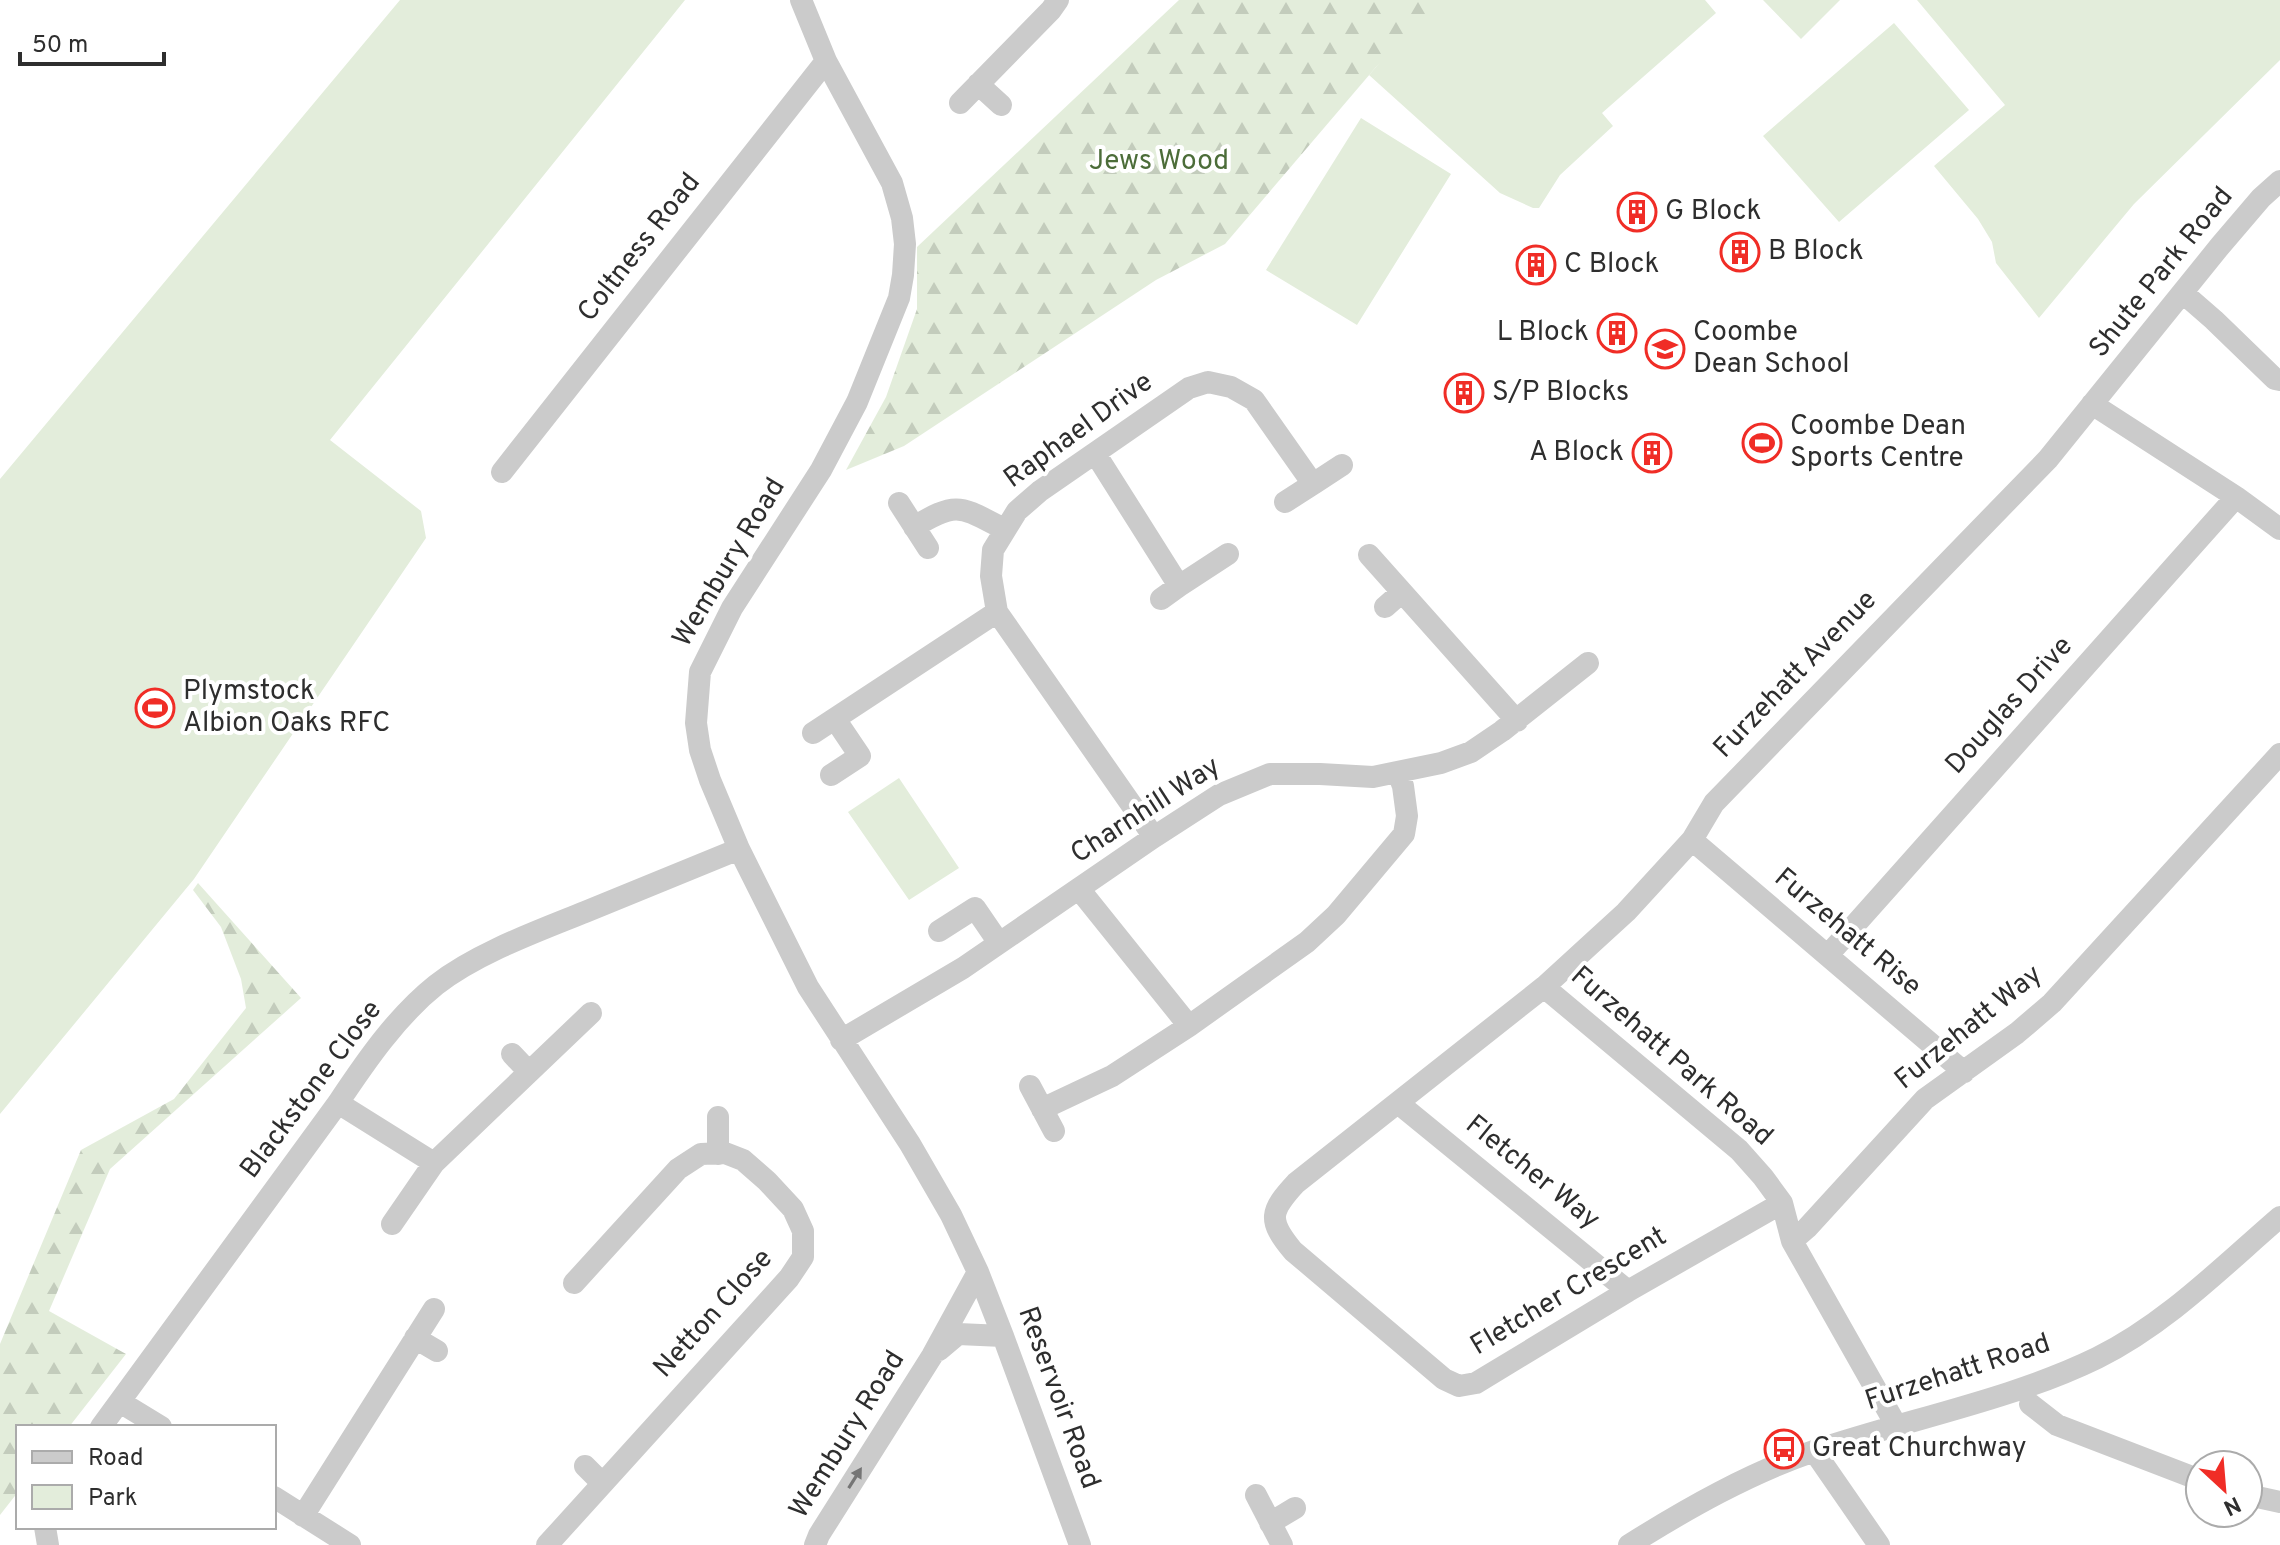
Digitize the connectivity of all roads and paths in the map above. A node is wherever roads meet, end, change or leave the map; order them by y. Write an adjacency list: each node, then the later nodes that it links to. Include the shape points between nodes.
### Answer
1 (801, 0): 3 (street, Wembury Road)
2 (1058, 0): 4 (street)
3 (826, 61): 13 (street, Coltness Road); 36 (street, Wembury Road, via 892,183 902,218 903,275 899,298 857,402 821,470 732,608 700,672 700,750)
4 (978, 84): 5 (street); 6 (street)
5 (960, 103)
6 (1001, 105)
7 (2280, 181): 8 (street, Shute Park Road)
8 (2183, 293): 9 (street); 10 (street, Shute Park Road)
9 (2280, 380)
10 (2092, 404): 15 (street); 35 (street, Furzehatt Avenue, via 2048,459 1714,803)
11 (1095, 453): 14 (street, Raphael Drive, via 1189,388 1208,382 1254,400); 19 (street, Raphael Drive, via 1040,491); 22 (street, via 1170,592)
12 (1342, 465): 14 (street)
13 (502, 472)
14 (1313, 484): 16 (street)
15 (2236, 497): 20 (street); 40 (street, Douglas Drive)
16 (1285, 502)
17 (899, 503): 18 (street)
18 (914, 527): 19 (street, via 958,508); 21 (street)
19 (1004, 529): 26 (street, Raphael Drive, via 993,550)
20 (2280, 529)
21 (928, 548)
22 (1228, 554)
23 (1369, 555): 24 (street)
24 (1402, 592): 25 (street); 29 (street)
25 (1385, 607)
26 (997, 612): 28 (street); 34 (street, Raphael Drive)
27 (1588, 663): 29 (street, Charnhill Way)
28 (835, 719): 30 (street); 33 (street, via 860,756)
29 (1517, 721): 32 (street, Charnhill Way, via 1471,752)
30 (813, 733)
31 (2280, 754): 47 (street, Furzehatt Way, via 2052,1003)
32 (1398, 773): 34 (street, Charnhill Way, via 1270,774 1219,795); 43 (street, via 1407,816 1404,834 1386,857 1307,942)
33 (831, 775)
34 (1154, 837): 37 (street, Charnhill Way)
35 (1692, 840): 40 (street, Furzehatt Rise); 41 (street, Furzehatt Avenue, via 1626,912)
36 (739, 849): 44 (street, Wembury Road, via 808,987); 49 (street, Blackstone Close, via 537,931 437,984 361,1067)
37 (1079, 889): 39 (street, Charnhill Way); 43 (street)
38 (939, 931): 39 (street, via 975,908)
39 (999, 943): 44 (street, Charnhill Way)
40 (1828, 955): 47 (street, Furzehatt Rise)
41 (1544, 987): 50 (street, Fletcher Crescent); 56 (street, Furzehatt Park Road, via 1739,1150)
42 (591, 1013): 46 (street)
43 (1189, 1026): 51 (street, via 1112,1076)
44 (841, 1040): 60 (street, Wembury Road, via 910,1144)
45 (512, 1054): 46 (street)
46 (529, 1072): 55 (street)
47 (1964, 1072): 59 (street, Furzehatt Way, via 1925,1099)
48 (1030, 1086): 51 (street)
49 (338, 1103): 55 (street); 68 (street, Blackstone Close)
50 (1398, 1103): 62 (street, Fletcher Way); 62 (street, Fletcher Crescent, via 1296,1183 1279,1201 1274,1218 1279,1235 1293,1251 1444,1379 1459,1386 1476,1383)
51 (1042, 1109): 53 (street)
52 (718, 1117): 54 (street)
53 (1054, 1131)
54 (718, 1154): 61 (street, via 701,1154 678,1169 603,1267); 76 (street, Netton Close, via 743,1160 793,1209 803,1231 803,1257)
55 (434, 1163): 58 (street)
56 (1782, 1203): 59 (street, Furzehatt Park Road); 62 (street, Fletcher Crescent)
57 (2280, 1217): 72 (street, Furzehatt Road, via 2147,1330 2096,1359 2022,1388)
58 (392, 1224)
59 (1792, 1241): 72 (street, Furzehatt Park Road)
60 (978, 1272): 64 (street, Reservoir Road); 67 (street, Wembury Road)
61 (574, 1283)
62 (1628, 1291)
63 (434, 1309): 65 (street)
64 (1003, 1336): 67 (street, Wembury Road, via 958,1334); 85 (street, Reservoir Road)
65 (415, 1338): 66 (street); 80 (street)
66 (437, 1351)
67 (932, 1356): 84 (street, Wembury Road, one-way to 67)
68 (120, 1402): 70 (street, Blackstone Close); 71 (street)
69 (2030, 1404): 75 (street, via 2057,1425)
70 (103, 1425)
71 (158, 1425)
72 (1896, 1425): 73 (street, Furzehatt Road)
73 (1814, 1451): 87 (street, Furzehatt Road, via 1725,1488); 88 (street)
74 (585, 1466): 76 (street)
75 (2184, 1474)
76 (602, 1483): 83 (street, Netton Close)
77 (1256, 1495): 81 (street)
78 (276, 1498): 80 (street)
79 (1295, 1508): 81 (street)
80 (303, 1516): 82 (street)
81 (1270, 1523): 86 (street)
82 (350, 1545)
83 (547, 1545)
84 (815, 1545)
85 (1080, 1545)
86 (1282, 1545)
87 (1629, 1545)
88 (1879, 1545)

